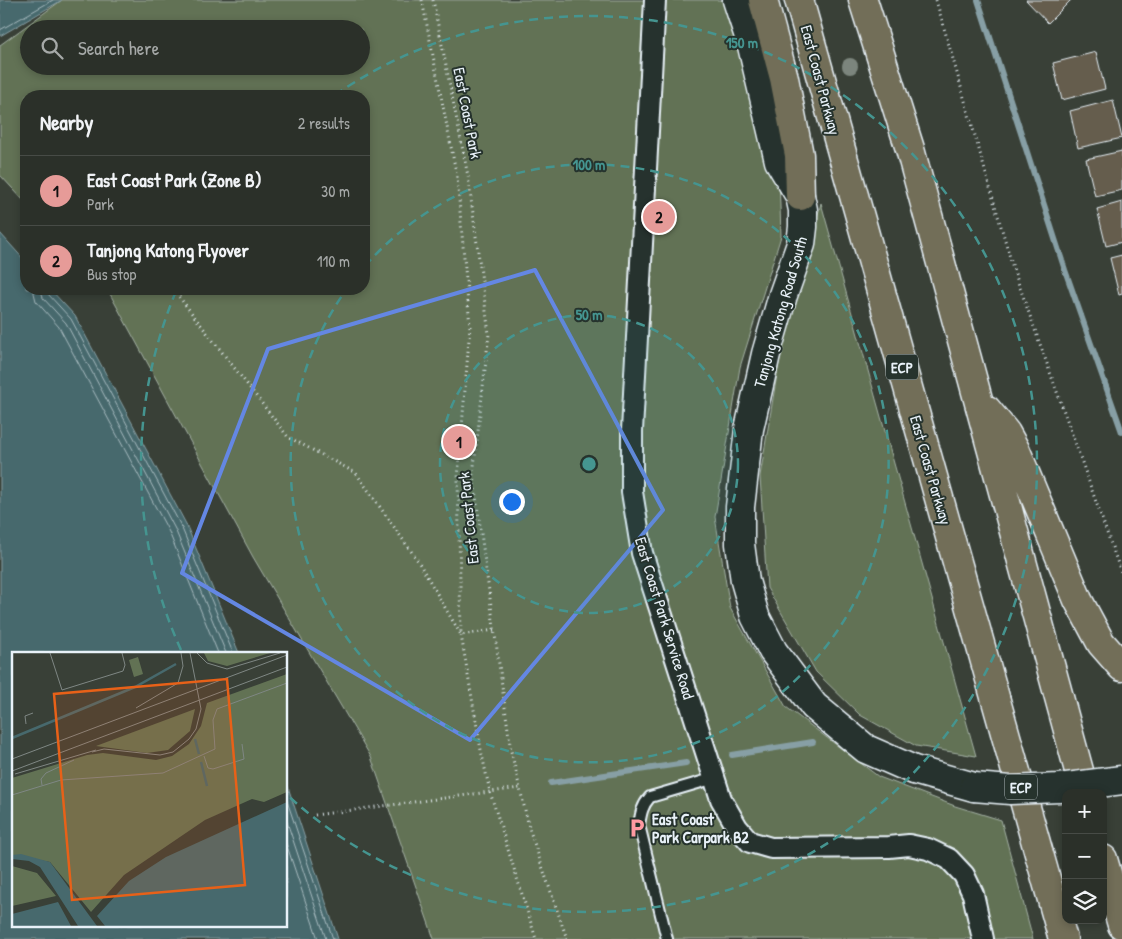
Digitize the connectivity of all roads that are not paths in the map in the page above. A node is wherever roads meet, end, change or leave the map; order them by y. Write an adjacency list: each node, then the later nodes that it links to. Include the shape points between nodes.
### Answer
1 (655, 0): 9 (street, East Coast Park Service Road, via 633,411 632,492 642,553)
2 (737, 0): 6 (main road, via 752,46 779,161)
3 (763, 0): 6 (highway, via 784,78 799,155)
4 (799, 0): 16 (highway, East Coast Parkway / ECP)
5 (863, 0): 7 (highway, via 910,149)
6 (800, 196): 10 (main road, Tanjong Katong Road South, bridge, via 803,210 801,244 766,354 750,429 740,506 740,544 746,581 755,616 774,651 814,706 866,749 914,770 974,787 1010,790)
7 (979, 401): 8 (highway, via 1006,433 1016,451 1078,600 1101,643); 11 (highway)
8 (1122, 667)
9 (715, 778): 14 (lane, via 650,797 641,813 639,825); 15 (street, East Coast Park Service Road, via 737,828 750,842 771,848 909,845 928,849 949,859 964,875 973,894)
10 (1122, 780)
11 (1084, 789)
12 (1107, 872): 13 (highway)
13 (1122, 925)
14 (667, 939)
15 (983, 939)
16 (1063, 939)

